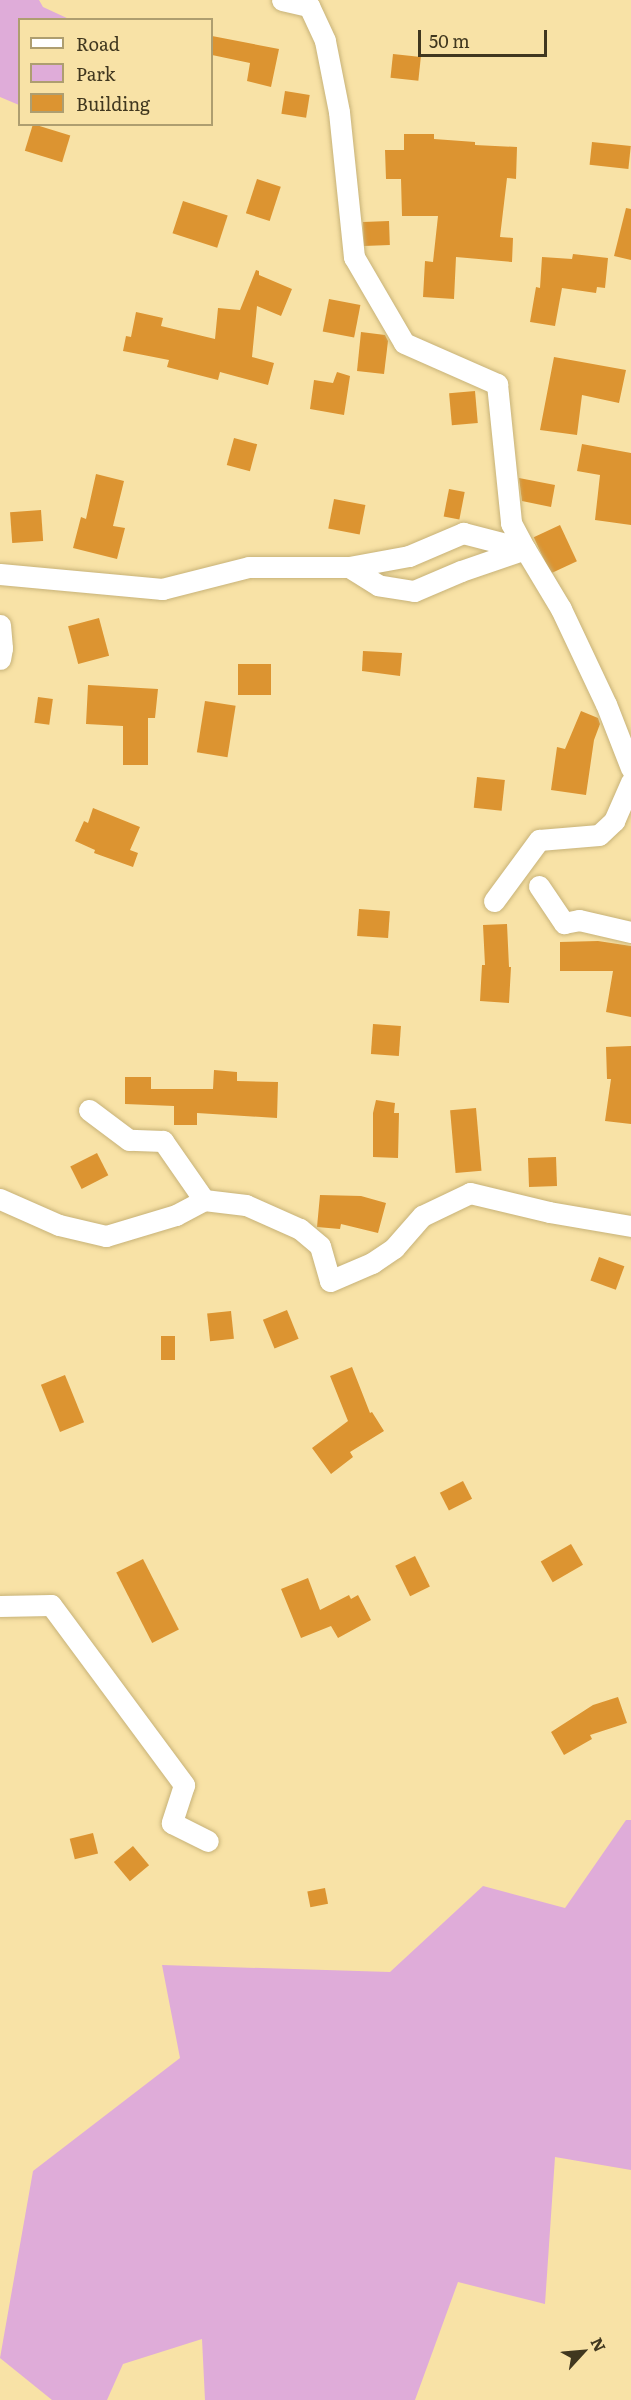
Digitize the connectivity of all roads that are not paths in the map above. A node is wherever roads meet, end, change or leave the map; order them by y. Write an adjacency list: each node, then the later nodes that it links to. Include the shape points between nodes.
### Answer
1 (282, 0): 2 (street, via 309,6 325,41 339,112 354,257 404,343 497,384 511,524)
2 (525, 549): 3 (street, via 463,533 409,556); 3 (street, via 414,591 378,585); 7 (street, via 566,619)
3 (349, 567): 4 (street, via 249,567 162,589)
4 (0, 574)
5 (0, 626): 6 (street)
6 (0, 658)
7 (631, 768)
8 (631, 782): 10 (street, via 614,821 599,835 539,840)
9 (539, 886): 11 (street, via 564,923 579,920)
10 (494, 901)
11 (631, 932)
12 (89, 1110): 14 (street, via 129,1140 163,1142)
13 (0, 1199): 14 (street, via 59,1225 106,1236 176,1215)
14 (204, 1200): 15 (street, via 246,1205 300,1228 320,1246 330,1281 372,1263 394,1248 422,1216 470,1193)
15 (631, 1226)
16 (0, 1606): 17 (street, via 51,1605 184,1785 172,1823)
17 (208, 1841)

